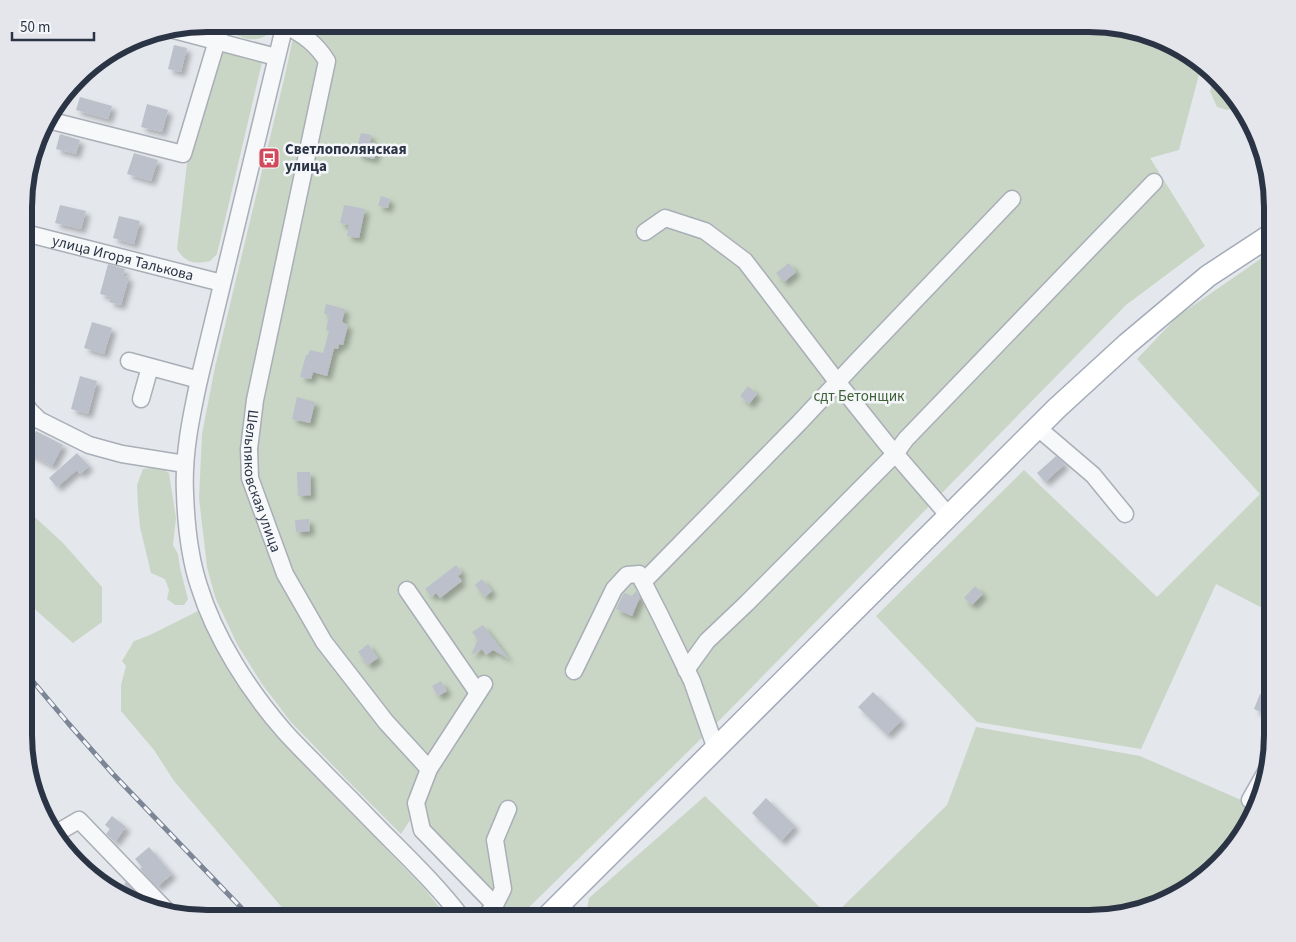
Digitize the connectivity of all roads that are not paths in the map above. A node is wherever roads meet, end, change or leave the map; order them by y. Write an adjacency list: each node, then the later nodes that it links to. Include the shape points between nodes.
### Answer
1 (219, 32): 5 (street)
2 (283, 32): 6 (street)
3 (299, 32): 30 (street, Шельпяковская улица, via 327,61 255,400 248,449 250,478 285,574 324,642 386,722)
4 (188, 34): 5 (street)
5 (216, 41): 6 (street); 7 (street, via 183,154)
6 (276, 57): 13 (street)
7 (55, 122)
8 (1154, 182): 21 (street)
9 (1012, 199): 17 (street)
10 (645, 232): 17 (street, via 665,218 705,231 745,261)
11 (32, 235): 13 (street, улица Игоря Талькова)
12 (1263, 240): 20 (main road, via 1186,294 1127,344)
13 (222, 283): 16 (street)
14 (129, 361): 15 (street)
15 (150, 367): 16 (street); 18 (street)
16 (199, 380): 22 (street)
17 (838, 382): 21 (street); 25 (street)
18 (141, 399)
19 (32, 413): 22 (street, via 39,420 89,445)
20 (1038, 428): 23 (street, via 1093,476); 24 (main road)
21 (895, 454): 24 (street); 27 (street, via 707,641)
22 (185, 464): 35 (street, via 188,532 198,585 216,629 238,668 285,732)
23 (1125, 514)
24 (949, 516): 29 (main road)
25 (643, 582): 27 (street); 28 (street, via 639,574 627,575 614,589)
26 (407, 590): 30 (street, via 481,688)
27 (686, 670): 29 (street)
28 (574, 671)
29 (716, 749): 37 (main road)
30 (429, 770): 34 (street, via 416,803 422,830)
31 (508, 808): 34 (street, via 495,840 503,889)
32 (61, 830): 33 (street, via 78,820)
33 (159, 902)
34 (495, 905): 36 (street)
35 (456, 909)
36 (491, 909)
37 (563, 909)

